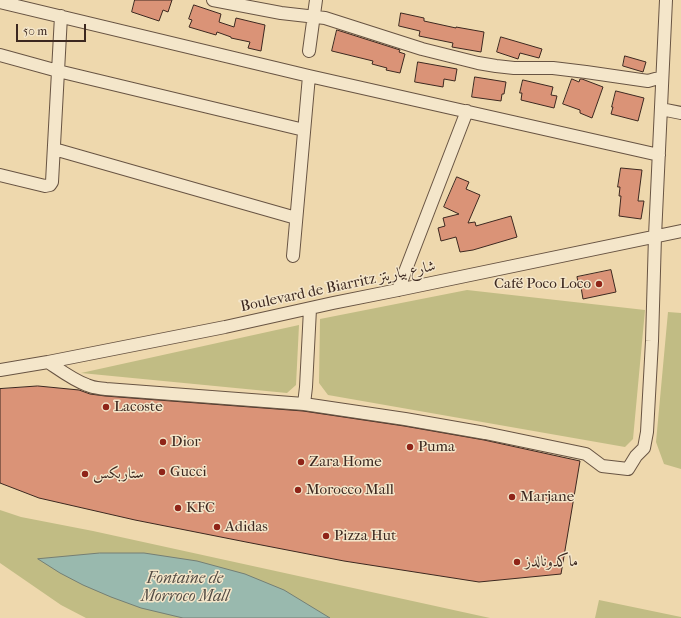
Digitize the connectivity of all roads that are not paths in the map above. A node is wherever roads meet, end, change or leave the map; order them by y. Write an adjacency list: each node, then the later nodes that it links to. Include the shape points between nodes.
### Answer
1 (212, 0): 6 (street, via 281,13)
2 (316, 0): 6 (street)
3 (666, 0): 11 (street)
4 (0, 2): 5 (street)
5 (61, 16): 9 (street); 10 (street)
6 (314, 16): 7 (street); 11 (street, via 478,63 514,68 553,68 648,81 655,79)
7 (309, 51)
8 (0, 55): 9 (street)
9 (58, 71): 15 (street); 16 (street)
10 (310, 76): 13 (street); 15 (street)
11 (662, 84): 12 (street)
12 (661, 109): 14 (street); 17 (street)
13 (467, 111): 17 (street); 23 (street)
14 (681, 113)
15 (304, 130): 19 (street)
16 (54, 149): 18 (street, via 52,182 48,186); 19 (street)
17 (658, 155): 21 (street)
18 (0, 175)
19 (296, 218): 22 (street)
20 (681, 231): 21 (street, Boulevard de Biarritz شارع بياريتز)
21 (655, 236): 23 (street, Boulevard de Biarritz شارع بياريتز); 27 (street, via 647,432 644,448 628,470 602,466 586,454 485,433)
22 (293, 256)
23 (398, 290): 24 (street, Boulevard de Biarritz شارع بياريتز)
24 (310, 308): 25 (street, Boulevard de Biarritz شارع بياريتز); 27 (street)
25 (48, 362): 26 (street, Boulevard de Biarritz شارع بياريتز); 27 (street, via 76,380 96,388)
26 (0, 370)
27 (304, 404)

